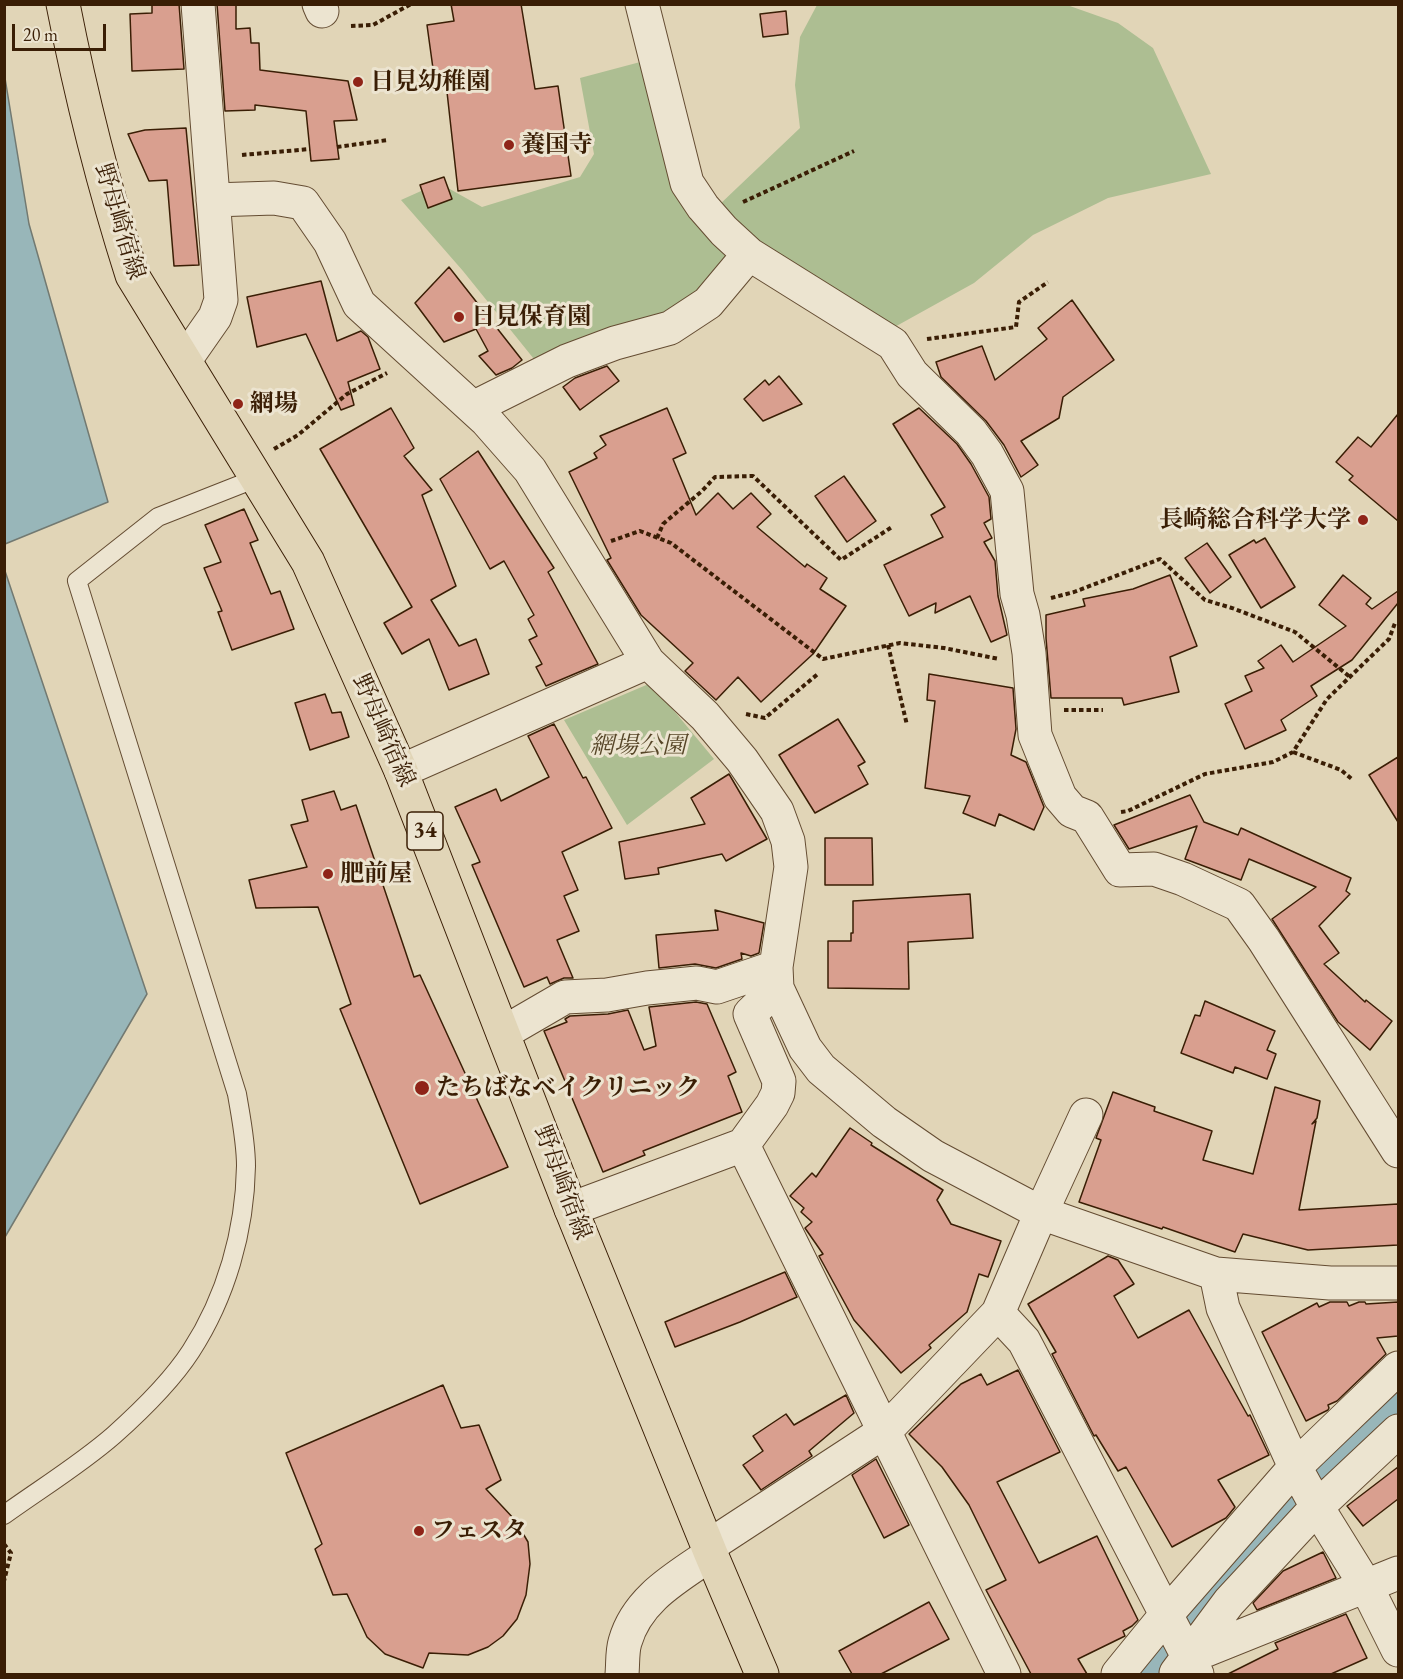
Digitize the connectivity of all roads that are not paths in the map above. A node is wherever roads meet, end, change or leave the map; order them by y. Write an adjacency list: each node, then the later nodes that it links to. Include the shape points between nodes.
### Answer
1 (63, 4): 6 (main road, 野母崎宿線 / 34, via 75,65 132,275)
2 (198, 4): 4 (street)
3 (642, 4): 5 (street, via 687,183 711,217)
4 (213, 200): 6 (street, via 221,300 215,317); 7 (street, via 274,198 303,203 330,242 359,304)
5 (749, 254): 7 (street, via 708,303 670,328 567,361); 15 (street, via 893,344 912,374 987,454 1007,490 1017,594 1031,667 1035,735 1060,797 1072,811 1087,818 1120,870 1154,869 1239,905)
6 (185, 360): 8 (main road, 野母崎宿線 / 34)
7 (473, 408): 9 (street, via 530,470)
8 (252, 470): 10 (main road, 野母崎宿線 / 34, via 308,562); 25 (lane, via 158,517 77,581 237,1094 246,1166 241,1218 226,1281 190,1353 158,1393 114,1436)
9 (648, 662): 10 (street); 11 (street, via 713,725 777,811 788,841 791,867)
10 (401, 771): 12 (main road, 野母崎宿線 / 34)
11 (777, 977): 12 (street, via 717,987 697,983 565,997); 14 (street, via 750,1014 779,1081 778,1093); 17 (street, via 805,1048 821,1069 884,1122 933,1156)
12 (503, 1033): 16 (main road, 野母崎宿線 / 34)
13 (1086, 1114): 17 (street)
14 (743, 1145): 16 (street); 22 (street)
15 (1398, 1151)
16 (571, 1209): 26 (main road, 野母崎宿線 / 34)
17 (1041, 1213): 18 (street); 20 (street)
18 (1215, 1274): 19 (street, via 1330,1283); 24 (street, via 1223,1308)
19 (1398, 1283)
20 (998, 1313): 22 (street); 29 (street, via 1024,1341)
21 (1398, 1368): 24 (street)
22 (885, 1431): 26 (street); 33 (street)
23 (1398, 1431): 24 (street)
24 (1306, 1487): 28 (street); 29 (street); 29 (street, via 1229,1602)
25 (4, 1515)
26 (710, 1550): 31 (street, via 640,1609 625,1642); 32 (main road, 野母崎宿線 / 34)
27 (1398, 1573): 28 (street)
28 (1366, 1586): 29 (street); 30 (street)
29 (1180, 1649): 34 (street)
30 (1398, 1650)
31 (622, 1674)
32 (762, 1674)
33 (1004, 1674)
34 (1118, 1674)

